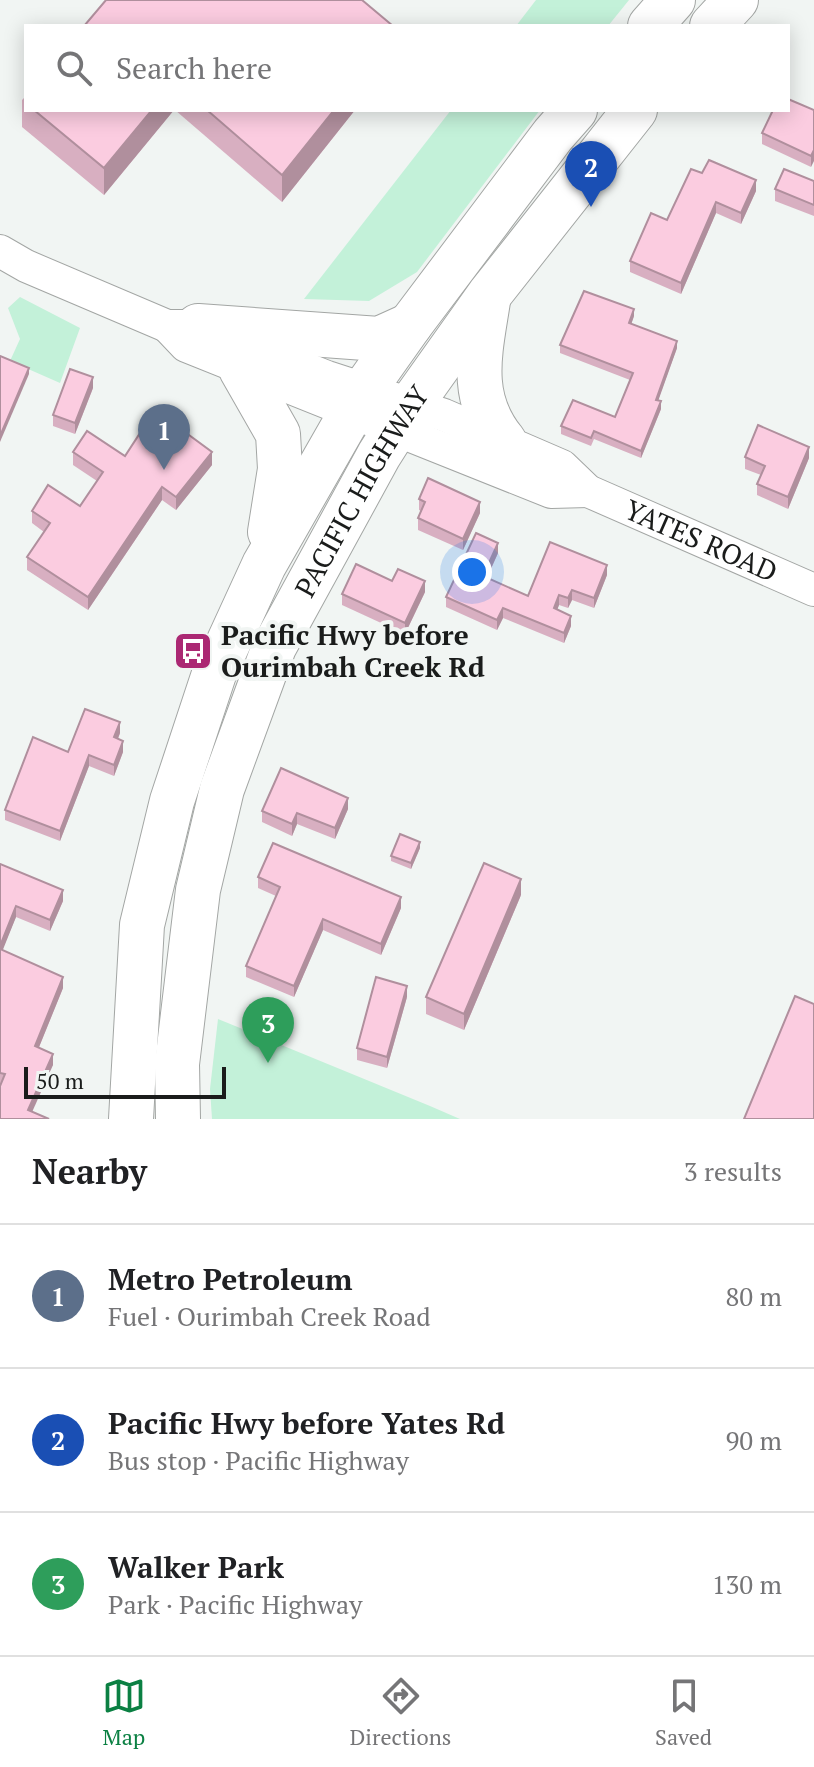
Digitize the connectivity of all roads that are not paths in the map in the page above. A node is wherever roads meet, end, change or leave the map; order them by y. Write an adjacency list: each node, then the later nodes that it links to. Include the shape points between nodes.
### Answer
1 (673, 0): 3 (main road)
2 (736, 0): 4 (main road)
3 (652, 24)
4 (714, 24)
5 (573, 112): 9 (main road, PACIFIC HIGHWAY)
6 (633, 112): 8 (main road, PACIFIC HIGHWAY)
7 (0, 251): 10 (street)
8 (489, 295): 13 (main road, PACIFIC HIGHWAY); 14 (main road, via 478,362 480,396)
9 (410, 325): 10 (main road, via 379,339); 12 (main road, PACIFIC HIGHWAY)
10 (182, 326): 11 (street, via 186,346); 12 (street)
11 (241, 369): 12 (street); 16 (main road, via 278,434 280,469)
12 (357, 402): 13 (street); 16 (main road, PACIFIC HIGHWAY)
13 (402, 418): 14 (street, YATES ROAD, via 444,415); 15 (street, YATES ROAD, via 551,492); 19 (main road, PACIFIC HIGHWAY, via 274,647 222,789 198,890 177,1064)
14 (504, 441): 15 (street, YATES ROAD, via 562,466)
15 (588, 491): 17 (street, YATES ROAD)
16 (264, 565): 18 (main road, PACIFIC HIGHWAY, via 214,674 169,815 142,925)
17 (814, 590)
18 (131, 1119)
19 (178, 1119)

